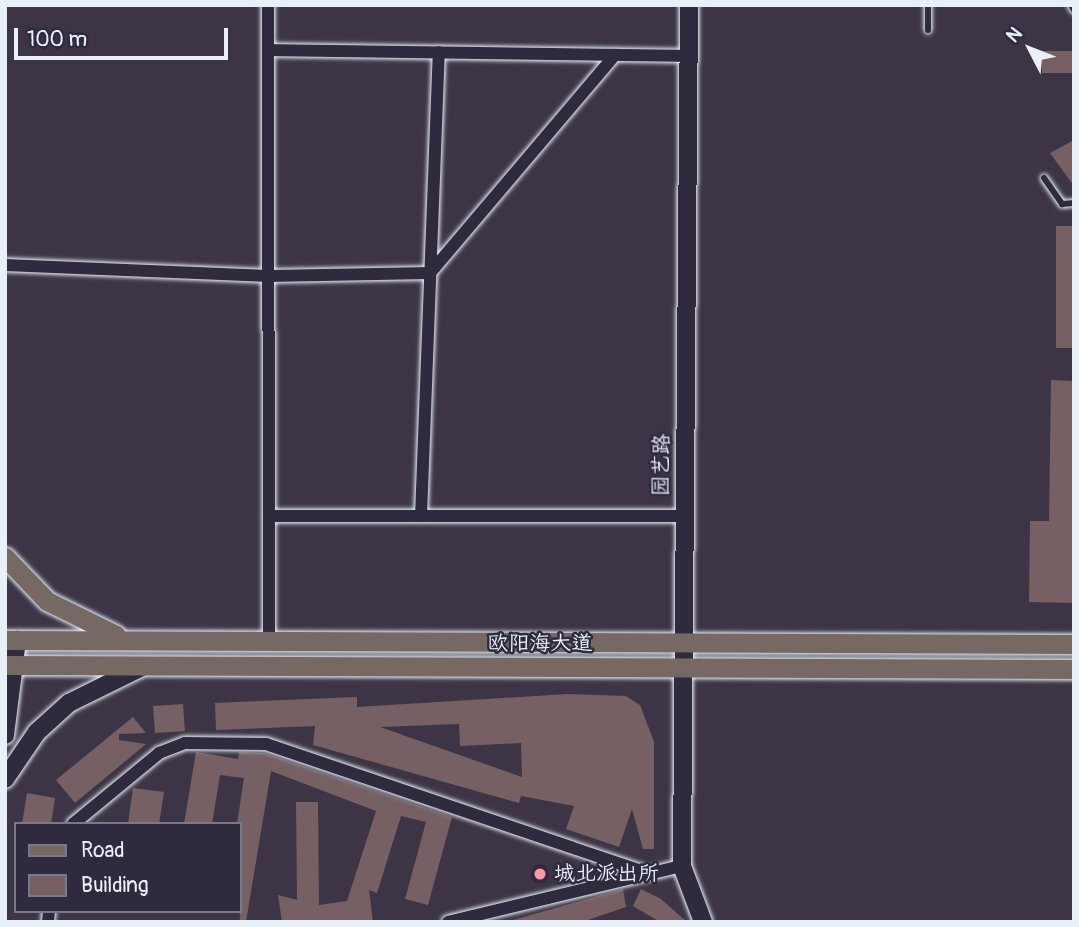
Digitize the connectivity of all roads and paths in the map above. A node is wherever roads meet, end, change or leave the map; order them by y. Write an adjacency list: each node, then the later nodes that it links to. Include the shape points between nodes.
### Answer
1 (268, 5): 7 (street)
2 (690, 5): 10 (street, 园艺路)
3 (928, 5): 6 (lane)
4 (1071, 5): 5 (lane)
5 (1074, 10)
6 (928, 30)
7 (268, 50): 8 (street); 15 (street)
8 (439, 52): 9 (street); 14 (street)
9 (615, 55): 10 (street); 14 (street)
10 (689, 56): 18 (street, 园艺路)
11 (1044, 178): 12 (lane, via 1062,204)
12 (1074, 203)
13 (5, 265): 15 (street)
14 (430, 273): 15 (street); 17 (street)
15 (269, 276): 16 (street)
16 (269, 516): 17 (street); 22 (street)
17 (421, 516): 18 (street)
18 (684, 516): 23 (street, 园艺路)
19 (5, 557): 21 (main road, via 62,611 112,634)
20 (11, 640): 21 (main road, 欧阳海大道); 25 (street)
21 (148, 641): 22 (main road, 欧阳海大道)
22 (269, 641): 23 (main road, 欧阳海大道)
23 (683, 643): 24 (main road, 欧阳海大道); 27 (street, 园艺路)
24 (1074, 644)
25 (10, 665): 26 (main road, 欧阳海大道); 29 (street)
26 (148, 666): 27 (main road, 欧阳海大道); 30 (street, via 69,703 37,732)
27 (683, 667): 28 (main road, 欧阳海大道); 32 (street, 园艺路)
28 (1074, 669)
29 (5, 735)
30 (5, 779)
31 (75, 822): 33 (street, via 159,753 185,743 266,744)
32 (682, 866): 33 (street); 35 (street, 园艺路)
33 (649, 874): 34 (street)
34 (448, 922)
35 (703, 922)

